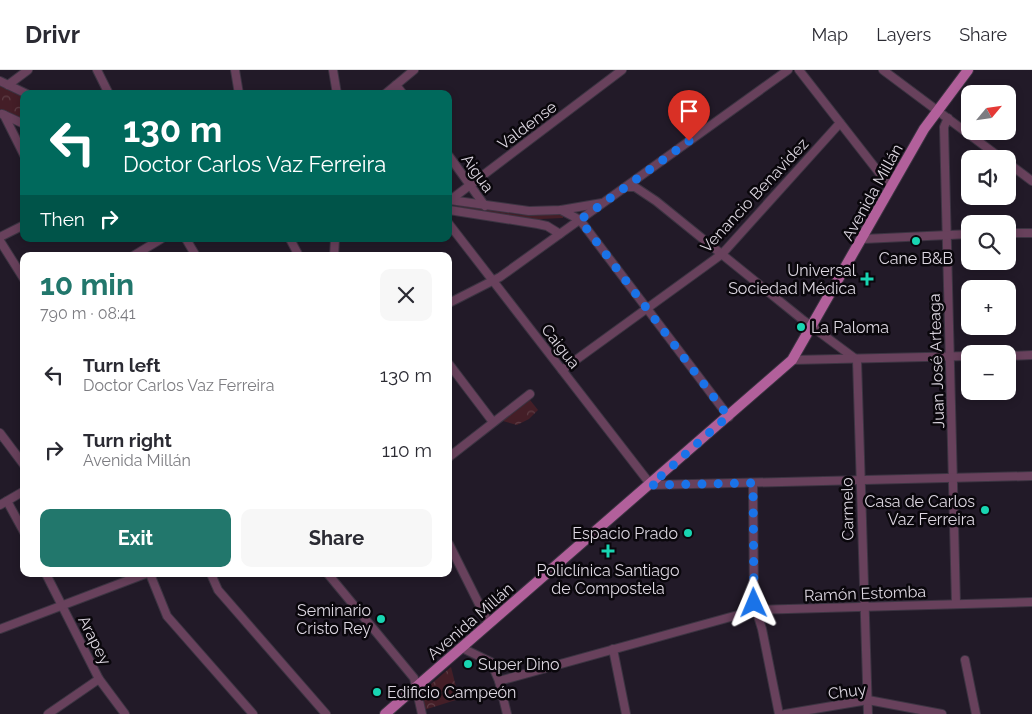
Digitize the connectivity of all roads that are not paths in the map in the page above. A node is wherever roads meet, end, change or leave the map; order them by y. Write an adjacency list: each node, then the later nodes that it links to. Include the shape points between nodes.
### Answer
1 (28, 70): 13 (street)
2 (96, 70): 14 (street)
3 (235, 70): 15 (street)
4 (333, 70): 16 (street)
5 (414, 70): 12 (street)
6 (622, 70): 30 (street, Valdense)
7 (788, 70): 31 (street)
8 (799, 70): 24 (street)
9 (883, 70): 20 (street)
10 (968, 70): 20 (main road, Avenida Millán)
11 (0, 81): 13 (street)
12 (396, 84): 17 (street); 18 (street)
13 (8, 85): 19 (street)
14 (107, 90)
15 (238, 90)
16 (336, 90)
17 (389, 90)
18 (400, 90)
19 (20, 91)
20 (937, 110): 22 (street); 32 (main road, Avenida Millán)
21 (2, 114): 23 (street); 25 (street)
22 (948, 118): 26 (street); 46 (street, Juan José Arteaga, via 944,127)
23 (20, 122)
24 (840, 123): 32 (street); 52 (street, Venancio Benavidez)
25 (20, 148)
26 (990, 150)
27 (452, 160): 30 (street, Aigua)
28 (1016, 169): 29 (street)
29 (1032, 182)
30 (470, 186): 33 (street, Valdense); 36 (street, Aigua)
31 (626, 187): 35 (street); 52 (street, via 641,190)
32 (891, 188): 48 (main road, Avenida Millán)
33 (452, 199)
34 (452, 200): 36 (street)
35 (604, 202): 38 (street); 39 (street)
36 (485, 206): 38 (street, via 529,211)
37 (452, 210): 44 (street, via 538,224)
38 (561, 210): 39 (street)
39 (580, 220): 44 (street); 56 (street)
40 (20, 227): 47 (street)
41 (452, 228): 54 (street, Caigua)
42 (1016, 233): 43 (street)
43 (1032, 233)
44 (560, 234): 54 (street)
45 (961, 234): 46 (street)
46 (946, 235): 48 (street); 59 (street, Juan José Arteaga)
47 (0, 237)
48 (863, 239): 57 (main road, Avenida Millán)
49 (0, 241): 53 (street)
50 (156, 242): 51 (street)
51 (140, 252)
52 (722, 254): 56 (street, Venancio Benavidez); 57 (street)
53 (20, 274)
54 (492, 282): 55 (street); 65 (street, Caigua)
55 (452, 302)
56 (647, 307): 65 (street, Venancio Benavidez); 67 (street)
57 (813, 326): 62 (main road, Avenida Millán); 63 (street)
58 (1032, 355): 61 (street)
59 (949, 356): 60 (street); 63 (street); 73 (street, Juan José Arteaga)
60 (961, 356)
61 (1016, 356)
62 (792, 360): 63 (street); 67 (main road, Avenida Millán)
63 (858, 360): 74 (street, Carmelo)
64 (452, 368): 68 (street)
65 (562, 370): 76 (street, Caigua)
66 (530, 394): 68 (street)
67 (728, 416): 76 (main road, Avenida Millán)
68 (493, 422): 70 (street)
69 (0, 433): 71 (street)
70 (452, 455)
71 (20, 460)
72 (1032, 476): 73 (street)
73 (953, 478): 74 (street); 87 (street, Juan José Arteaga)
74 (860, 481): 75 (street); 89 (street, Carmelo)
75 (753, 483): 76 (street); 90 (street, via 753,598)
76 (651, 485): 91 (main road, Avenida Millán)
77 (20, 493): 78 (street)
78 (4, 503): 79 (street)
79 (20, 526)
80 (452, 550): 91 (street)
81 (48, 577): 88 (street, Arapey)
82 (137, 577): 88 (street)
83 (151, 577): 102 (street, via 167,616)
84 (212, 577): 103 (street, via 218,590)
85 (330, 577): 98 (street, via 414,678)
86 (1032, 602): 87 (street, Ramón Estomba)
87 (956, 604): 89 (street, Ramón Estomba)
88 (62, 605): 92 (street); 96 (street, Arapey)
89 (864, 608): 90 (street, Ramón Estomba); 99 (street, Carmelo)
90 (756, 610): 94 (street, Ramón Estomba); 108 (street)
91 (490, 624): 93 (main road, Avenida Millán)
92 (0, 629)
93 (462, 648): 97 (street, via 491,662); 98 (main road, Avenida Millán)
94 (613, 649): 97 (street, Ramón Estomba); 107 (street)
95 (965, 660): 112 (street)
96 (99, 679): 100 (street); 101 (street, Arapey)
97 (499, 681): 106 (street)
98 (417, 686): 104 (main road, Avenida Millán); 105 (street)
99 (868, 700): 109 (street, Chuy); 110 (street, Carmelo); 111 (street, Chuy)
100 (48, 714)
101 (125, 714)
102 (253, 714)
103 (326, 714)
104 (386, 714)
105 (422, 714)
106 (507, 714)
107 (626, 714)
108 (779, 714)
109 (785, 714)
110 (868, 714)
111 (942, 714)
112 (976, 714)

